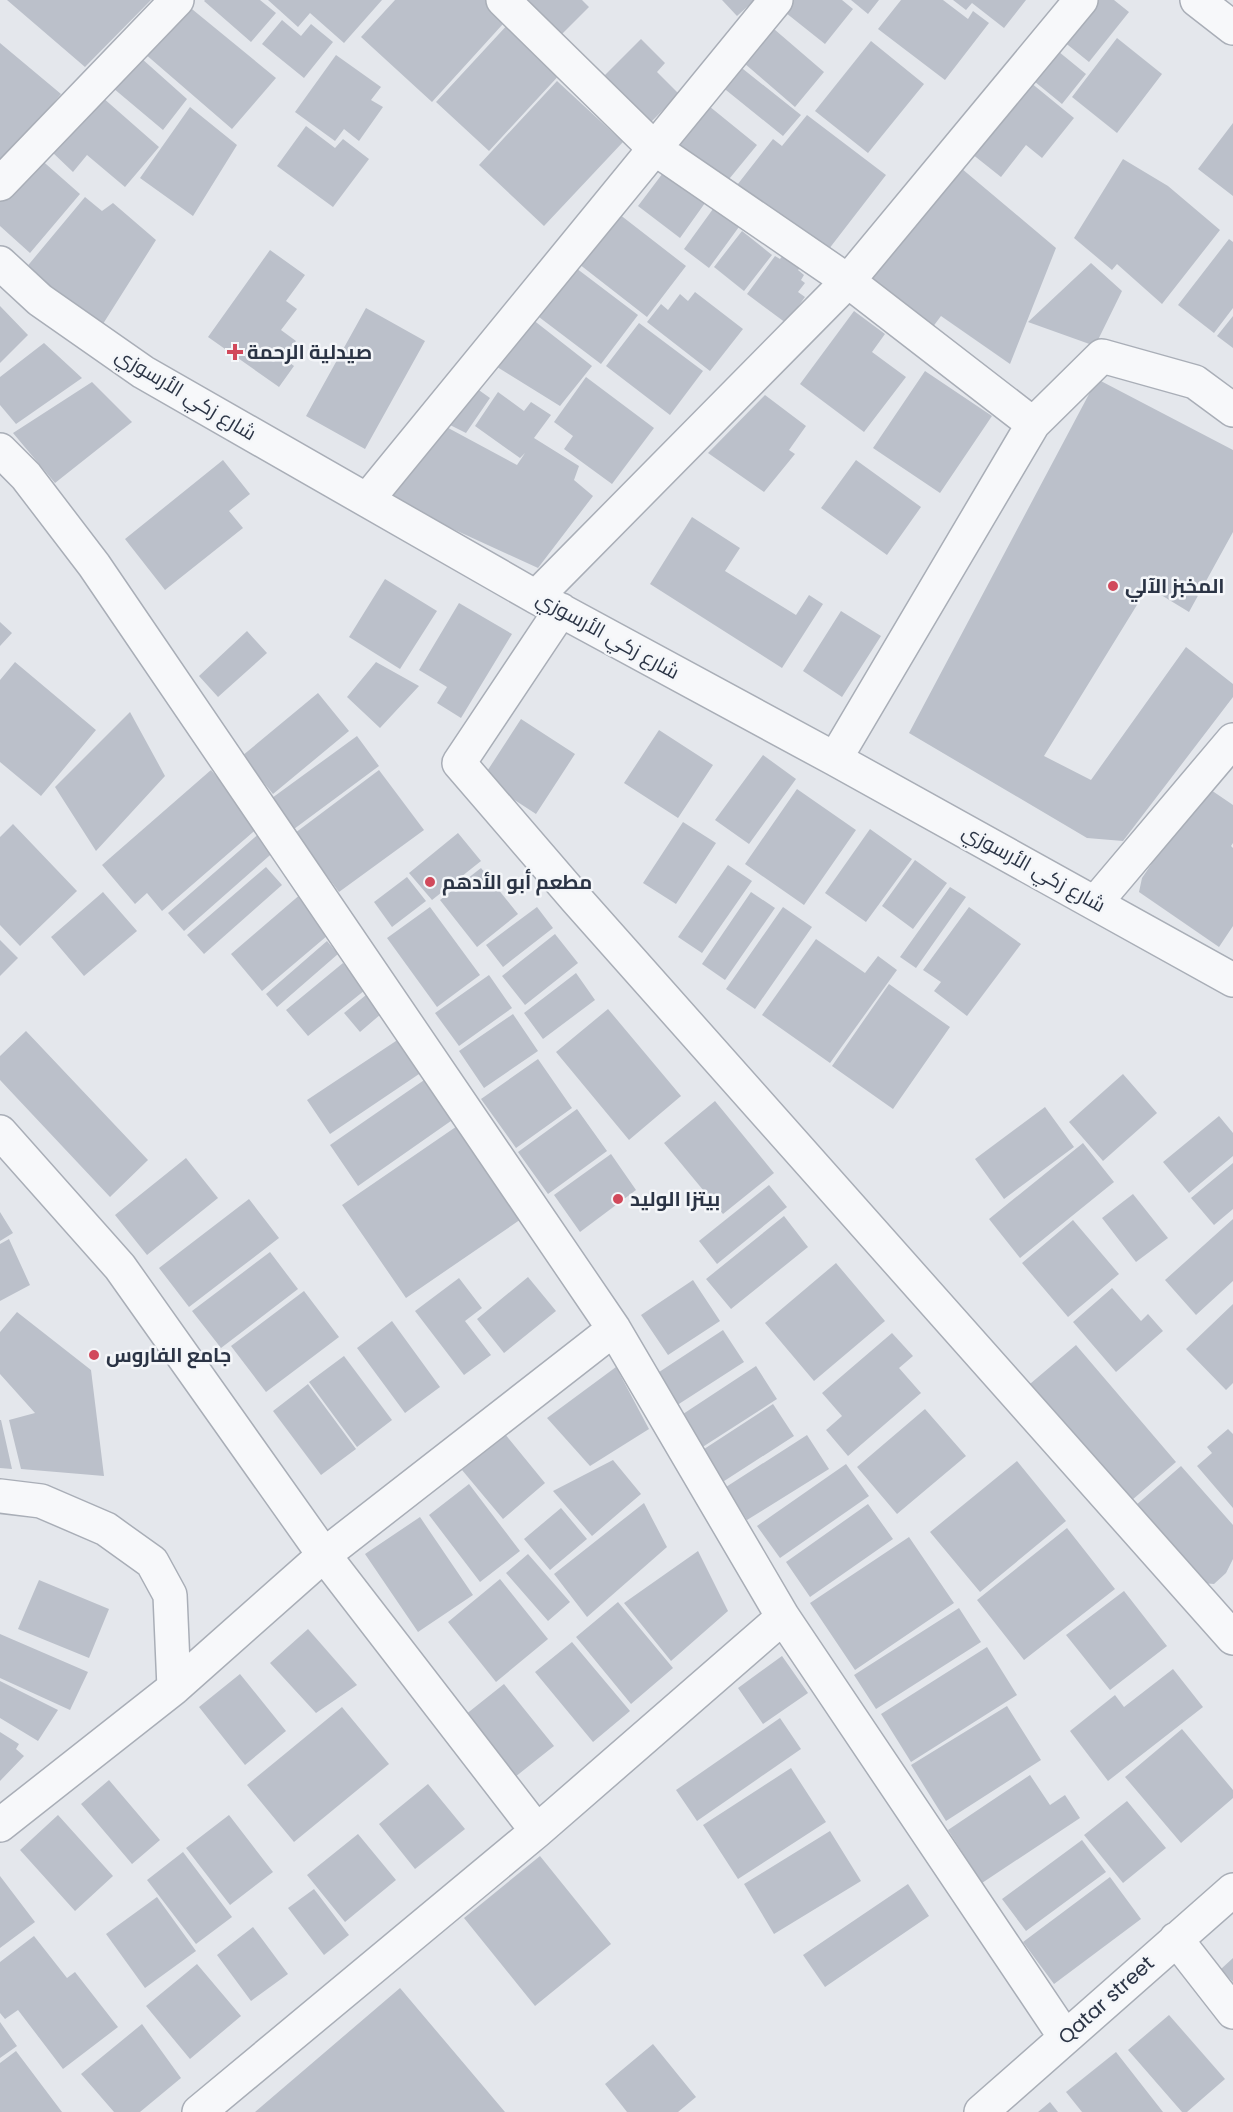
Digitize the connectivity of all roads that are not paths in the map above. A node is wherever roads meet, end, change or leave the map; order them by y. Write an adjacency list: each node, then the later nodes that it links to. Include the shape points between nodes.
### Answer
1 (177, 0): 8 (street)
2 (503, 0): 7 (street)
3 (776, 0): 7 (street)
4 (1081, 0): 10 (street)
5 (1197, 0): 6 (street)
6 (1233, 28)
7 (654, 147): 10 (street); 14 (street)
8 (0, 184)
9 (0, 263): 14 (street, شارع زكي الأرسوزي, via 40,300 143,372)
10 (848, 281): 12 (street); 15 (street)
11 (1233, 410): 12 (street, via 1195,382 1102,356)
12 (1033, 424): 17 (street)
13 (0, 450): 21 (street, via 26,476 94,565)
14 (367, 500): 15 (street, شارع زكي الأرسوزي)
15 (548, 603): 17 (street, شارع زكي الأرسوزي); 25 (street, via 459,763)
16 (1233, 740): 18 (street)
17 (836, 759): 18 (street, شارع زكي الأرسوزي)
18 (1096, 902): 19 (street, شارع زكي الأرسوزي)
19 (1233, 980)
20 (0, 1132): 23 (street, via 120,1267)
21 (614, 1329): 23 (street); 24 (street)
22 (0, 1496): 26 (street, via 41,1501 106,1528 152,1562 170,1596)
23 (324, 1555): 26 (street); 28 (street)
24 (783, 1617): 28 (street); 32 (street)
25 (1233, 1638)
26 (174, 1688): 27 (street)
27 (0, 1825)
28 (537, 1831): 33 (street)
29 (1233, 1890): 30 (street, Qatar street)
30 (1176, 1939): 31 (street); 32 (street, Qatar street)
31 (1233, 2012)
32 (1065, 2037): 34 (street, Qatar street)
33 (199, 2112)
34 (981, 2112)

